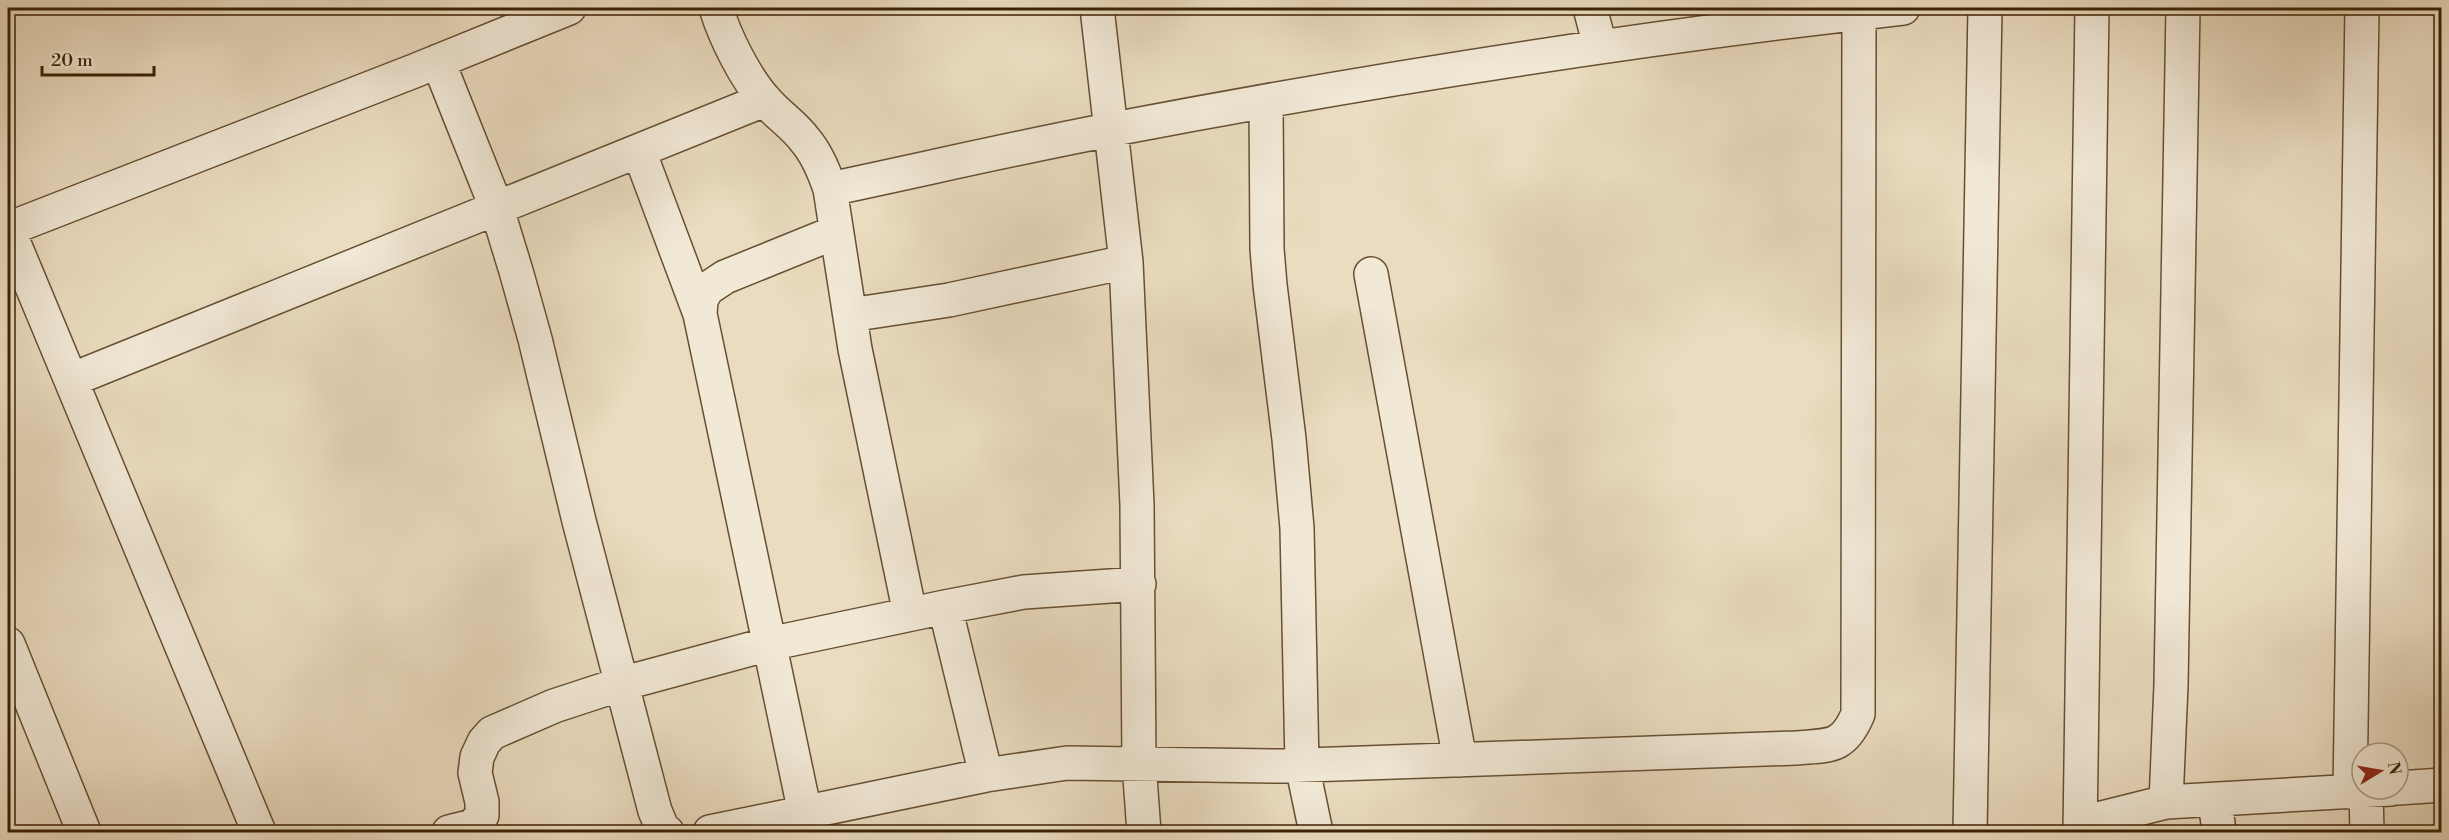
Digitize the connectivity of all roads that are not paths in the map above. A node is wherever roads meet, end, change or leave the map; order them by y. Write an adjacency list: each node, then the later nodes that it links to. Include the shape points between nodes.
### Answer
1 (569, 8): 12 (street)
2 (716, 8): 13 (street, via 734,52)
3 (1097, 8): 15 (street)
4 (1590, 8): 11 (street)
5 (1903, 8): 10 (street)
6 (1985, 8): 52 (street)
7 (2092, 8): 53 (street)
8 (2183, 8): 42 (street)
9 (2362, 8): 32 (street)
10 (1859, 13): 11 (street); 33 (street, via 1858,714 1851,732 1842,741 1828,746)
11 (1600, 46): 14 (street)
12 (438, 62): 18 (street); 19 (street)
13 (764, 100): 16 (street); 17 (street, via 805,139)
14 (1266, 101): 15 (street); 35 (street, via 1267,249 1297,528)
15 (1112, 129): 17 (street); 21 (street)
16 (639, 151): 18 (street); 23 (street)
17 (830, 189): 20 (street)
18 (497, 209): 25 (street); 31 (street, via 538,350)
19 (8, 229): 25 (street)
20 (836, 232): 23 (street, via 725,278 707,289); 24 (street)
21 (1126, 262): 24 (street, via 949,300); 26 (street)
22 (1371, 274): 33 (street)
23 (700, 314): 30 (street)
24 (850, 315): 28 (street)
25 (71, 380): 46 (street)
26 (1138, 584): 27 (street, via 1024,592); 34 (street)
27 (945, 607): 28 (street); 36 (street)
28 (910, 614): 30 (street)
29 (8, 644): 45 (street)
30 (770, 644): 31 (street); 43 (street)
31 (621, 684): 44 (street, via 554,706 492,733 477,758 475,773); 48 (street, via 655,811)
32 (2375, 741)
33 (1460, 760): 35 (street)
34 (1139, 764): 35 (street); 36 (street, via 1067,763); 50 (street)
35 (1302, 765): 51 (street)
36 (986, 775): 43 (street)
37 (2442, 785): 38 (street)
38 (2410, 787)
39 (2350, 792): 40 (street)
40 (2215, 801): 42 (street); 54 (street)
41 (2374, 801): 55 (street)
42 (2166, 802): 53 (street, via 2090,821)
43 (805, 813): 49 (street)
44 (485, 824): 47 (street)
45 (84, 832)
46 (259, 832)
47 (449, 832)
48 (665, 832)
49 (710, 832)
50 (1144, 832)
51 (1316, 832)
52 (1970, 832)
53 (2080, 832)
54 (2219, 832)
55 (2367, 832)

